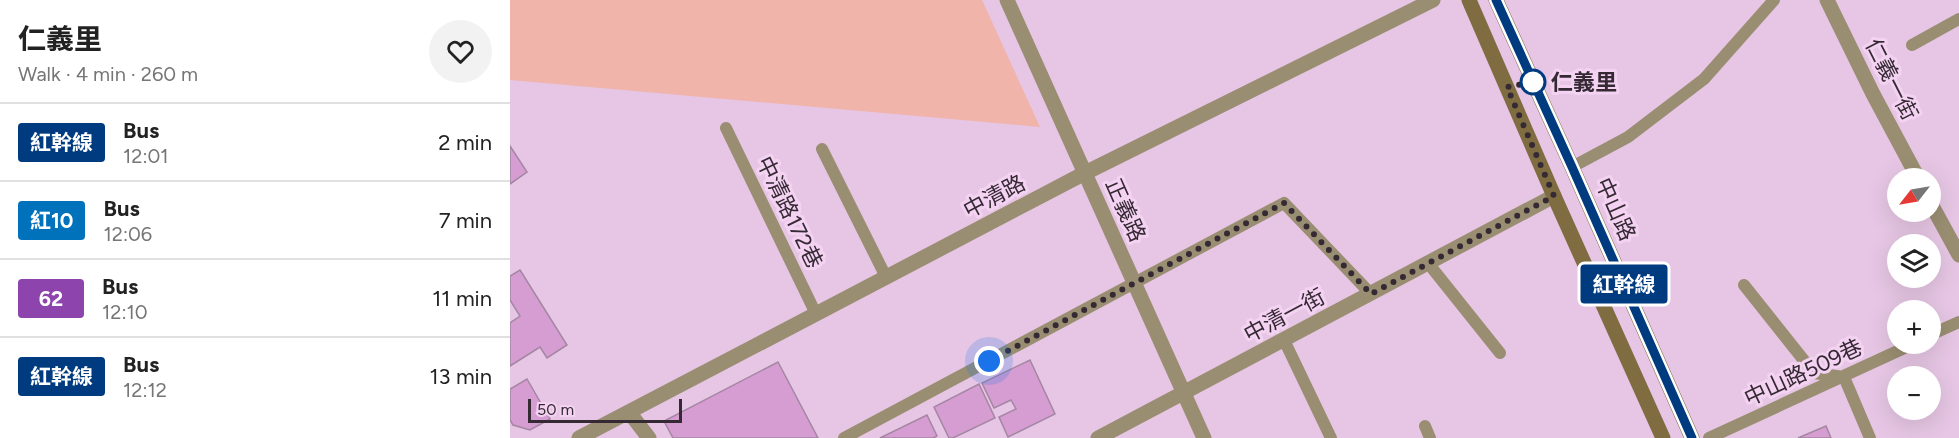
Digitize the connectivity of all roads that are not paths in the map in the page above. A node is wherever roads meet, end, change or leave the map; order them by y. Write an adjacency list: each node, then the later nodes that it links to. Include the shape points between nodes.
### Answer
1 (1007, 0): 13 (street, 正義路)
2 (1433, 0): 13 (street, 中清路)
3 (1469, 0): 14 (main road)
4 (1496, 0): 11 (main road, 中山路)
5 (1774, 0): 11 (lane, via 1704,79 1628,137)
6 (1827, 0): 12 (street, 仁義一街)
7 (1959, 19): 8 (lane)
8 (1912, 45)
9 (726, 128): 22 (lane, 中清路172巷)
10 (822, 149): 18 (lane)
11 (1572, 167): 40 (main road, 中山路)
12 (1913, 168)
13 (1085, 173): 18 (street, 中清路); 19 (street, 正義路)
14 (1554, 196): 17 (street, 中清一街); 39 (main road)
15 (1941, 222): 16 (street)
16 (1959, 255)
17 (1428, 263): 21 (street, 中清一街); 26 (lane)
18 (886, 277): 22 (street, 中清路)
19 (1135, 283): 21 (lane, via 1284,203); 29 (street, 正義路); 34 (lane)
20 (1744, 285): 28 (lane, via 1814,373)
21 (1371, 294): 25 (street, 中清一街)
22 (816, 314): 30 (street, 中清路)
23 (1959, 322): 24 (lane)
24 (1941, 330)
25 (1284, 340): 29 (street, 中清一街); 37 (lane)
26 (1500, 353)
27 (1892, 354): 28 (lane, 中山路509巷)
28 (1844, 377): 41 (lane, 中山路509巷); 42 (lane)
29 (1184, 393): 35 (street, 中清一街); 36 (street, 正義路)
30 (629, 412): 32 (street, 中清路); 33 (street)
31 (1425, 426): 38 (lane)
32 (579, 438)
33 (649, 438)
34 (844, 438)
35 (1098, 438)
36 (1204, 438)
37 (1331, 438)
38 (1430, 438)
39 (1663, 438)
40 (1692, 438)
41 (1709, 438)
42 (1870, 438)

